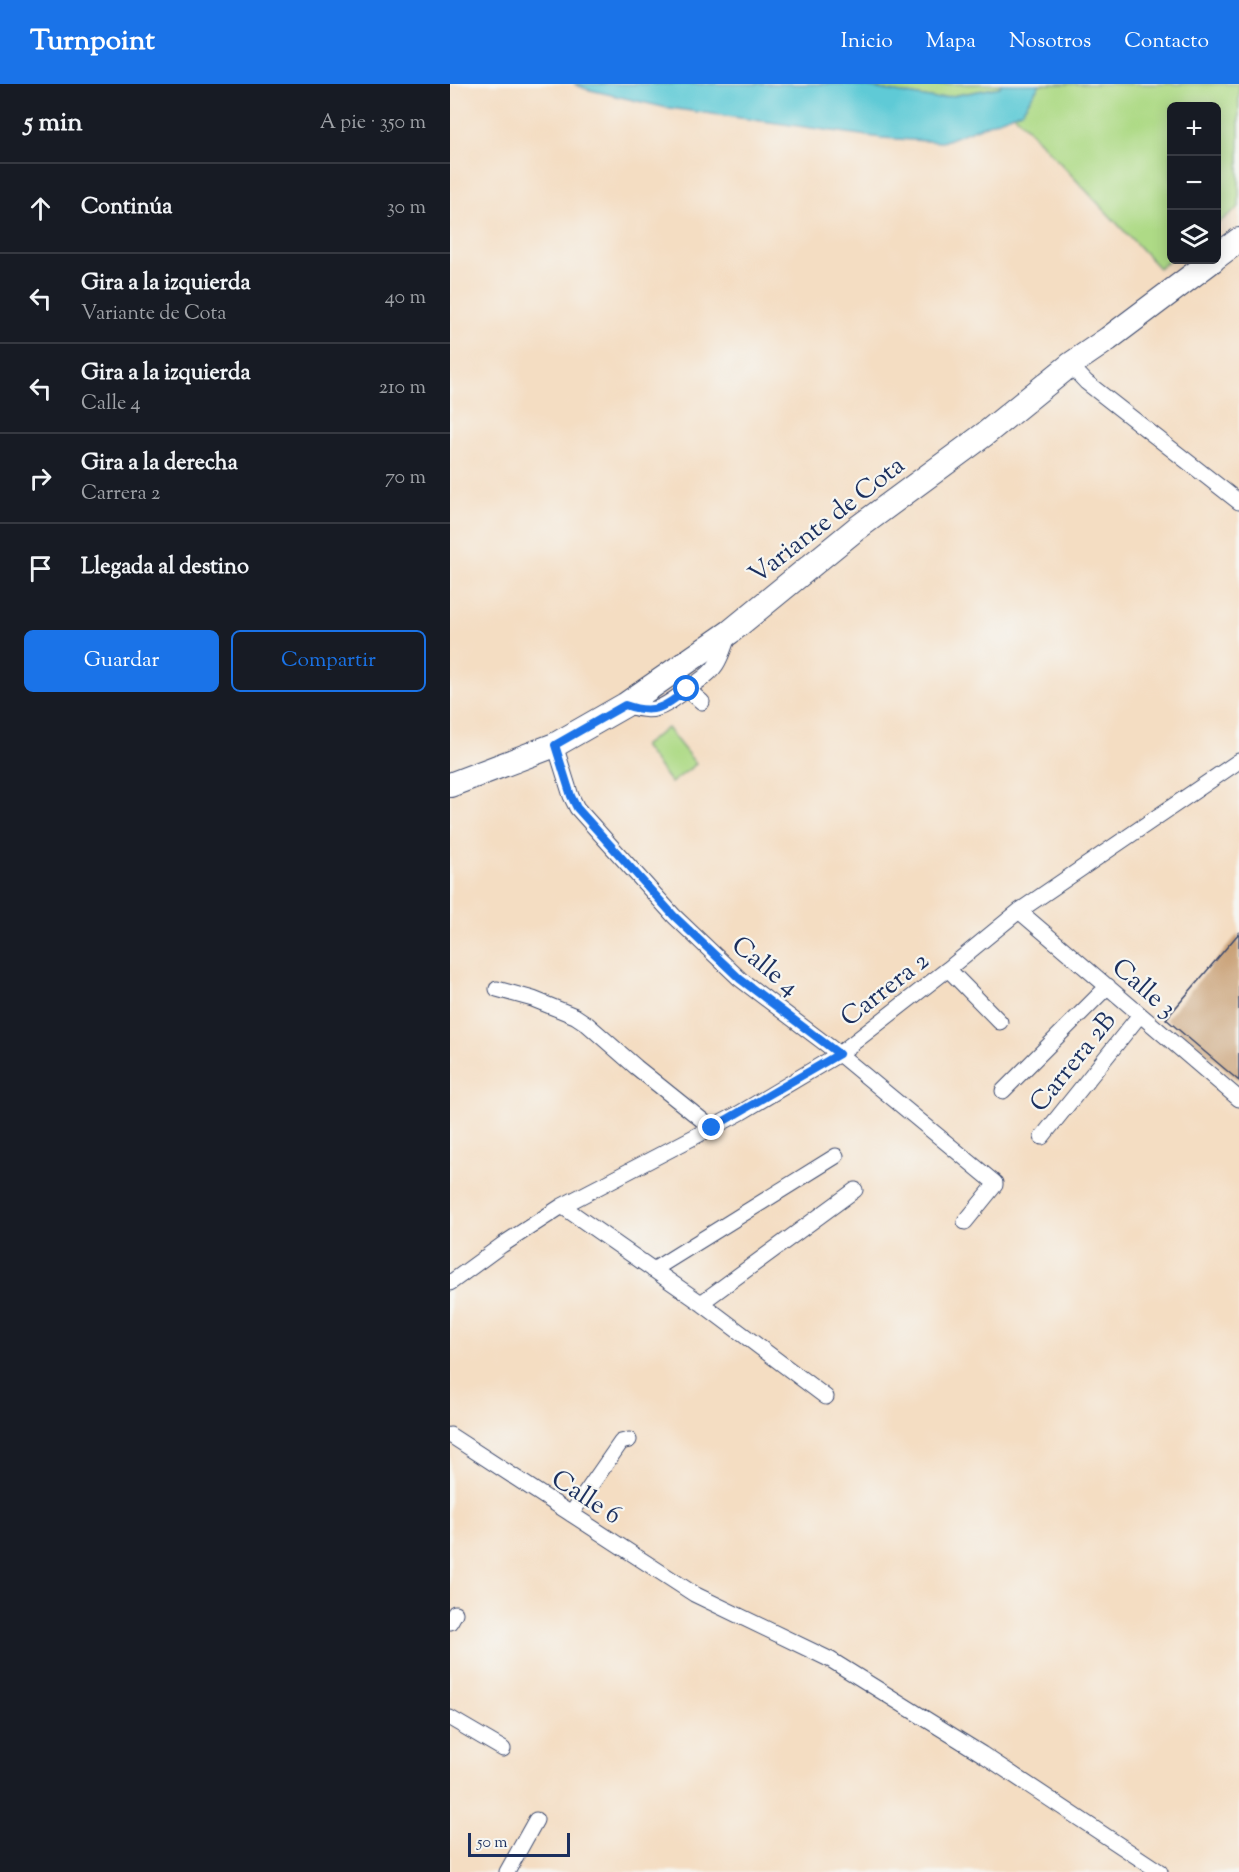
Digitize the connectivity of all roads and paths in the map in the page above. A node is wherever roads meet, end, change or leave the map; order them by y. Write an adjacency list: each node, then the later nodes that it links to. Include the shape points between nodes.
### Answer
1 (1239, 240): 2 (main road, Variante de Cota)
2 (1221, 254)
3 (1207, 264): 4 (main road, Variante de Cota)
4 (1070, 365): 5 (street, via 1086,382); 6 (main road, Variante de Cota, via 985,434 856,529)
5 (1239, 502)
6 (730, 632): 7 (street, via 716,665); 9 (main road, Variante de Cota)
7 (687, 689): 8 (street); 9 (street, via 670,704 658,708 642,710)
8 (702, 702)
9 (625, 705): 10 (main road, Variante de Cota)
10 (555, 745): 12 (main road, Variante de Cota); 19 (street, Calle 4, via 577,808 674,916 740,979)
11 (1239, 761): 13 (street, Carrera 2)
12 (450, 785)
13 (1019, 911): 14 (street, Carrera 2); 15 (street, Calle 3)
14 (948, 969): 18 (street); 19 (street, Carrera 2)
15 (1108, 986): 17 (street, Calle 3); 20 (street)
16 (498, 989): 22 (street, via 575,1016)
17 (1140, 1016): 21 (street, Calle 3); 23 (street, Carrera 2B)
18 (1000, 1022)
19 (839, 1054): 22 (street, Carrera 2); 27 (street, Calle 4, via 995,1183)
20 (1003, 1091)
21 (1239, 1099)
22 (712, 1128): 26 (street, Carrera 2)
23 (1042, 1137)
24 (836, 1156): 28 (street)
25 (855, 1190): 30 (street)
26 (562, 1206): 28 (street); 29 (street, Carrera 2)
27 (966, 1222)
28 (653, 1270): 30 (street)
29 (450, 1283)
30 (700, 1304): 31 (street)
31 (826, 1397)
32 (450, 1435): 34 (street, Calle 6)
33 (629, 1440): 34 (street, via 621,1443)
34 (571, 1514): 39 (street, Calle 6, via 698,1596 831,1660)
35 (450, 1718): 36 (street)
36 (502, 1749)
37 (536, 1820): 38 (street)
38 (507, 1872)
39 (1160, 1872)

